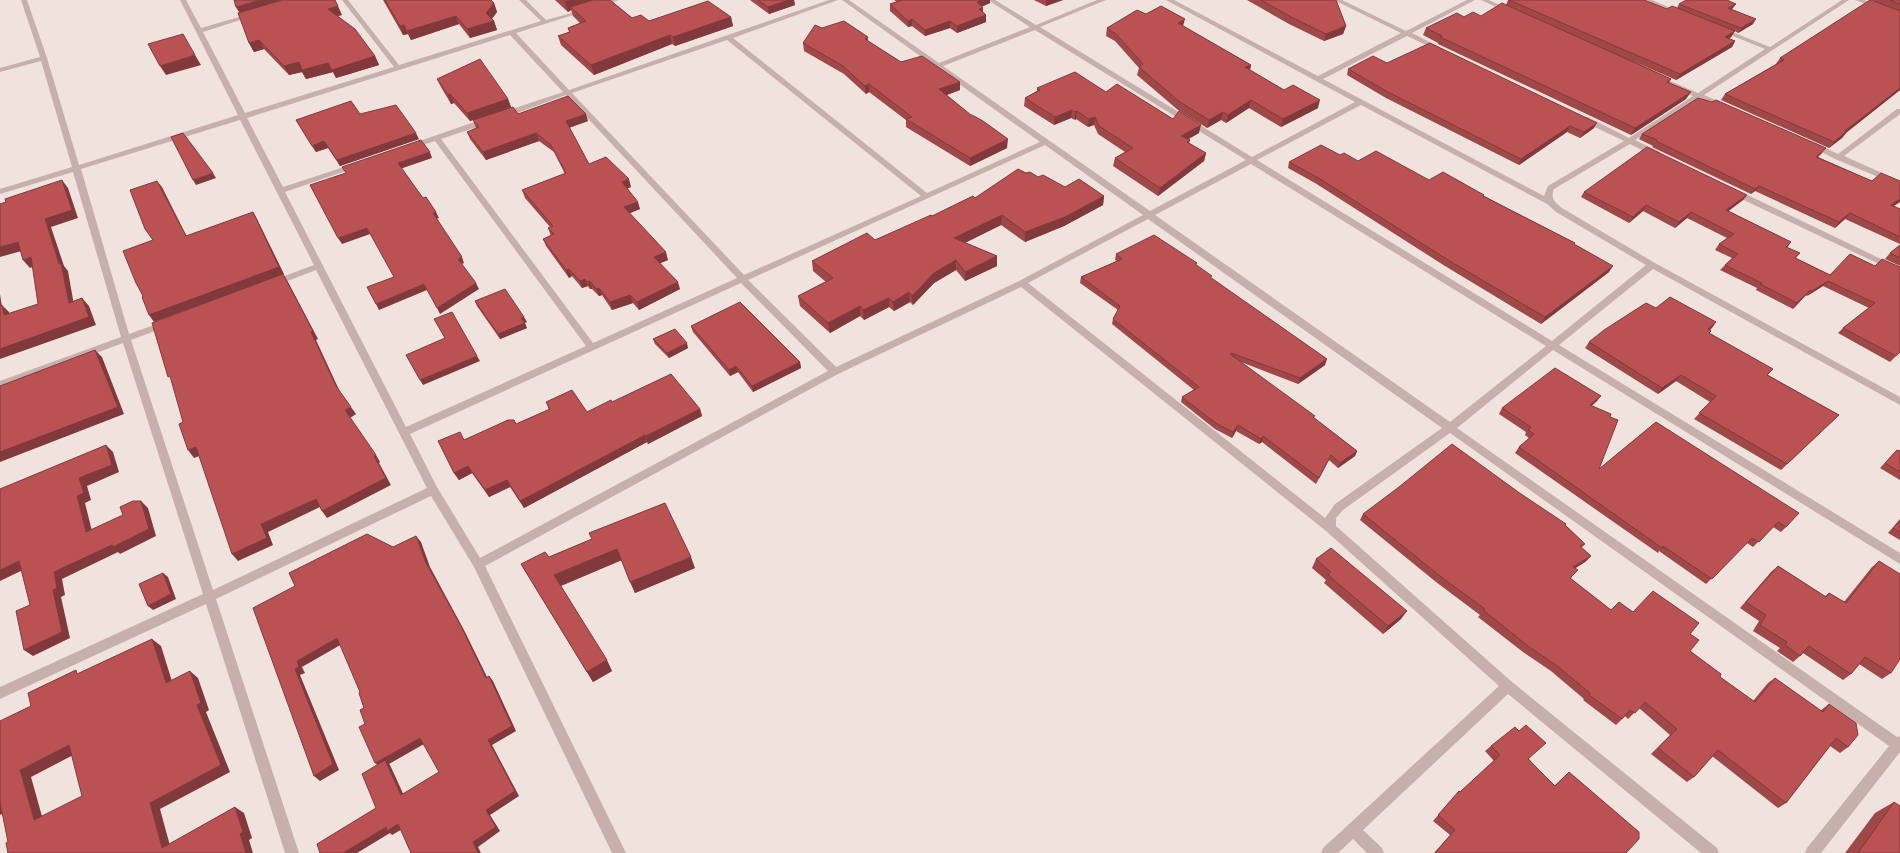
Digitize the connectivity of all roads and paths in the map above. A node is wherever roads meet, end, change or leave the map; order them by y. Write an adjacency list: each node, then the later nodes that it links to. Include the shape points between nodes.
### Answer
1 (24, 0): 30 (street)
2 (183, 0): 24 (street)
3 (345, 0): 32 (street)
4 (522, 0): 21 (street)
5 (616, 0): 21 (street)
6 (836, 0): 27 (street)
7 (845, 0): 31 (street)
8 (991, 0): 23 (street)
9 (1103, 0): 23 (street)
10 (1169, 0): 35 (street)
11 (1337, 0): 26 (street)
12 (1472, 0): 26 (street)
13 (1484, 0): 20 (street)
14 (1646, 0): 18 (street)
15 (1846, 0): 28 (street)
16 (1858, 0): 19 (street)
17 (264, 12): 24 (street)
18 (1683, 14)
19 (1900, 15)
20 (1520, 16)
21 (545, 22): 25 (street)
22 (1712, 26): 28 (street)
23 (1035, 27): 31 (street); 50 (street)
24 (198, 31): 41 (street)
25 (512, 33): 32 (street); 36 (street)
26 (1406, 33): 29 (street); 35 (street)
27 (728, 37): 36 (street); 57 (street)
28 (1770, 49): 37 (street)
29 (1448, 53)
30 (44, 58): 33 (street); 52 (street)
31 (938, 66): 45 (street)
32 (398, 68): 41 (street)
33 (0, 70)
34 (1649, 73): 37 (street)
35 (1316, 79): 38 (street)
36 (568, 93): 43 (street); 63 (street)
37 (1699, 95): 39 (street); 44 (street)
38 (1360, 102): 50 (street); 58 (street)
39 (1734, 111)
40 (1900, 111): 48 (street)
41 (242, 117): 52 (street); 55 (street)
42 (1580, 117): 44 (street)
43 (436, 138): 47 (street); 69 (street)
44 (1629, 141): 49 (street); 58 (street, via 1551,188 1548,195)
45 (1046, 142): 57 (street); 59 (street)
46 (1804, 142): 48 (street)
47 (406, 148)
48 (1838, 156): 53 (street)
49 (1665, 158)
50 (1252, 161): 59 (street); 68 (street)
51 (362, 164): 55 (street)
52 (77, 168): 56 (street); 67 (street)
53 (1900, 184)
54 (1729, 189): 62 (street)
55 (280, 191): 61 (street)
56 (0, 192)
57 (926, 196): 63 (street)
58 (1550, 202): 60 (street, via 1558,210)
59 (1150, 216): 64 (street); 73 (street)
60 (1652, 265): 68 (street); 72 (street)
61 (318, 266): 65 (street); 74 (street)
62 (1900, 272)
63 (743, 280): 69 (street); 70 (street)
64 (1022, 284): 70 (street); 76 (street)
65 (266, 285)
66 (170, 322): 67 (street)
67 (126, 338): 71 (street); 79 (street)
68 (1554, 346): 73 (street); 77 (street)
69 (592, 348): 74 (street)
70 (835, 372): 78 (street)
71 (0, 385)
72 (1900, 401)
73 (1450, 428): 76 (street, via 1339,507 1331,517); 82 (street)
74 (404, 433): 75 (street)
75 (433, 490): 78 (street); 79 (street)
76 (1330, 528): 80 (street)
77 (1900, 559)
78 (478, 564): 84 (street)
79 (209, 597): 81 (street); 85 (street)
80 (1508, 686): 83 (street); 88 (street)
81 (0, 694)
82 (1899, 744): 89 (street)
83 (1353, 830): 86 (street); 87 (street)
84 (617, 852)
85 (292, 853)
86 (1328, 853)
87 (1377, 853)
88 (1712, 853)
89 (1812, 853)

